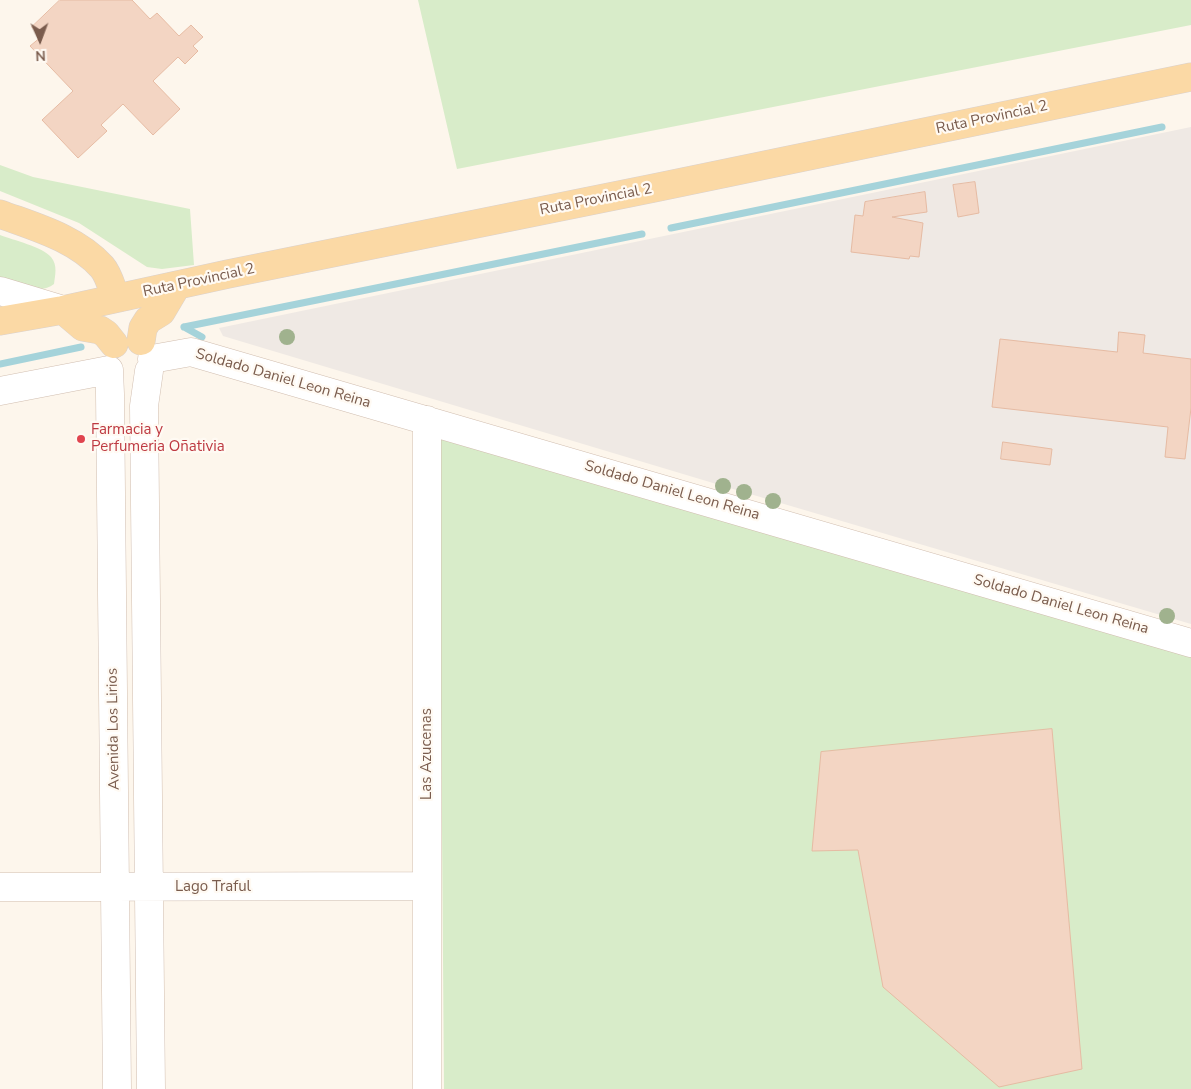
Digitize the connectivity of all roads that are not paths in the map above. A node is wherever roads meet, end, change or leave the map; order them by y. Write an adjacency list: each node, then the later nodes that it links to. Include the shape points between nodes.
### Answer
1 (1191, 77): 3 (main road, Ruta Provincial 2)
2 (0, 214): 5 (main road, via 66,239 85,252 103,268)
3 (177, 285): 5 (main road, Ruta Provincial 2); 9 (main road, via 161,312 148,320 143,328)
4 (0, 291): 6 (street)
5 (116, 298): 6 (main road, Ruta Provincial 2)
6 (63, 310): 7 (main road, Ruta Provincial 2); 8 (main road, via 83,327 106,334)
7 (0, 321)
8 (111, 357): 9 (street, via 127,338); 9 (street, via 118,380 132,383 145,377); 10 (street); 15 (street, Avenida Los Lirios)
9 (147, 357): 11 (street, Soldado Daniel Leon Reina, via 191,352); 16 (street, via 144,406)
10 (0, 391)
11 (427, 420): 12 (street, Soldado Daniel Leon Reina); 13 (street, Las Azucenas)
12 (1191, 643)
13 (427, 886): 16 (street, Lago Traful); 19 (street, Las Azucenas)
14 (0, 887): 15 (street, Lago Traful)
15 (115, 887): 16 (street, Lago Traful); 17 (street, Avenida Los Lirios)
16 (148, 887): 18 (street)
17 (118, 1089)
18 (150, 1089)
19 (427, 1089)

